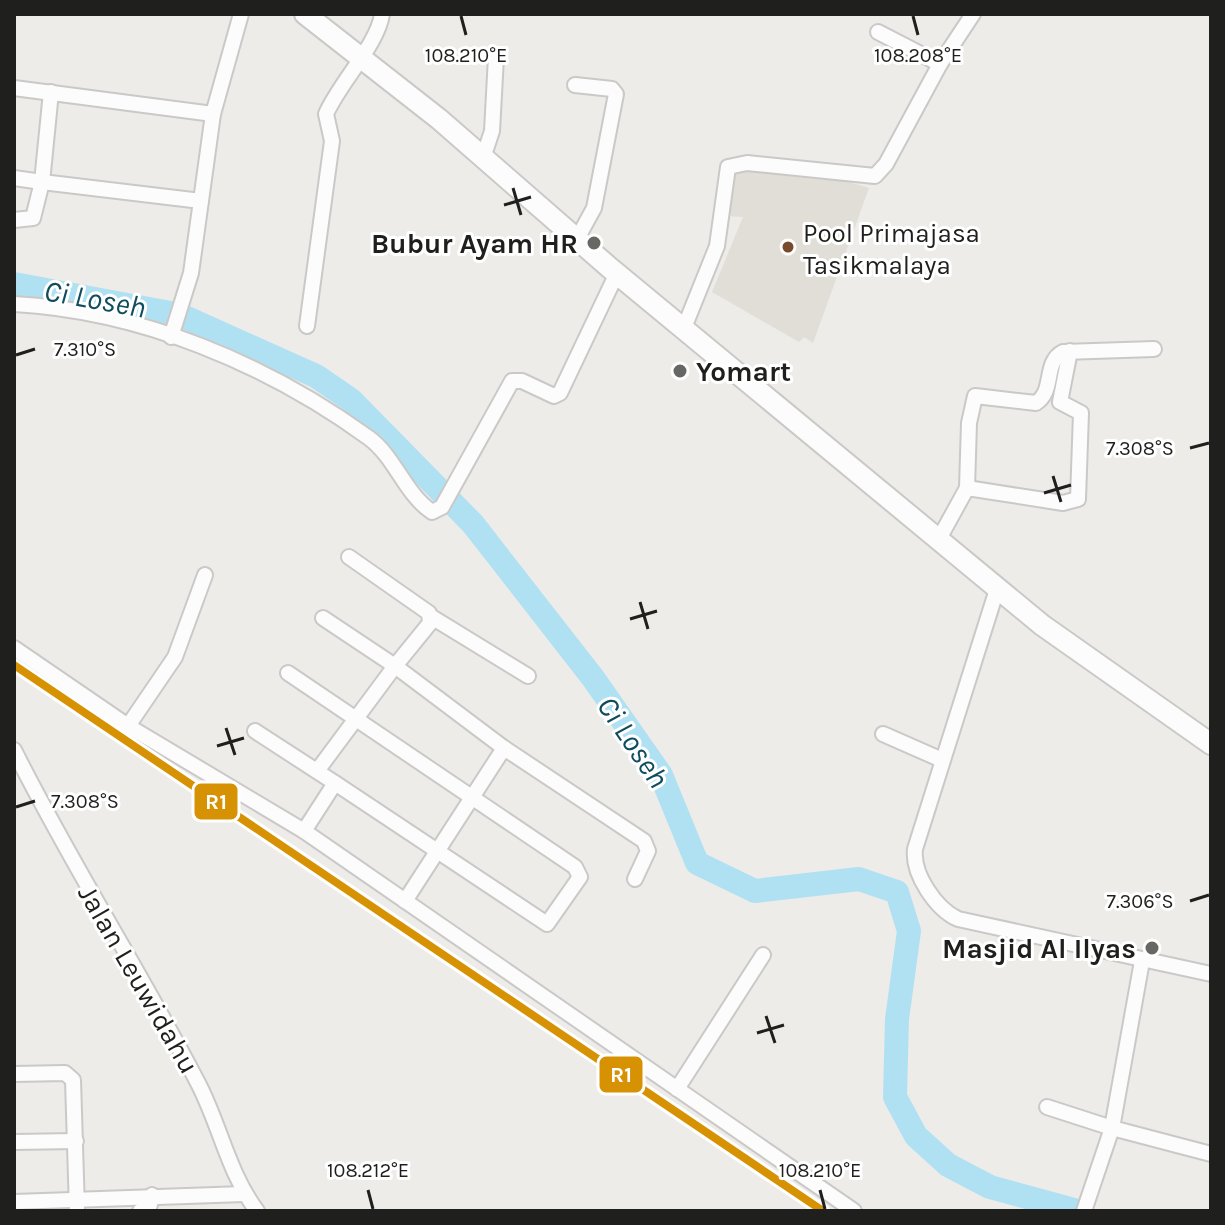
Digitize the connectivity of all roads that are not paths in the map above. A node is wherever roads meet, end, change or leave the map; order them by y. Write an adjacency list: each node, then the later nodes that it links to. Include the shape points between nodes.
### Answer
1 (241, 14): 12 (street)
2 (305, 14): 6 (highway)
3 (382, 14): 6 (street, via 379,32)
4 (973, 14): 8 (street)
5 (878, 32): 8 (street)
6 (360, 54): 13 (highway); 21 (street, via 326,114 332,141)
7 (496, 57): 13 (street, via 492,135)
8 (940, 64): 22 (street, via 875,176 747,163 728,167 717,246)
9 (575, 85): 18 (street, via 612,89 616,94 594,208)
10 (14, 88): 11 (street)
11 (51, 92): 12 (street); 15 (street)
12 (213, 114): 16 (street)
13 (483, 158): 18 (highway)
14 (14, 178): 15 (street)
15 (42, 182): 16 (street); 17 (street, via 33,218)
16 (201, 201): 23 (street, via 191,273)
17 (14, 220)
18 (577, 239): 19 (highway)
19 (617, 273): 22 (highway); 23 (street, via 560,393 554,396 512,381 442,507 430,511 370,439 220,353)
20 (14, 304): 23 (street, via 87,312)
21 (307, 326)
22 (684, 328): 27 (highway)
23 (171, 337)
24 (1154, 349): 25 (street)
25 (1070, 351): 26 (street, via 1054,359 1046,395 1036,403 975,396); 26 (street, via 1060,402 1081,413 1078,499 1053,502)
26 (967, 488): 27 (street)
27 (940, 537): 30 (highway)
28 (349, 557): 31 (street)
29 (205, 575): 38 (street, via 175,657)
30 (998, 586): 41 (highway, via 1042,625); 44 (street)
31 (430, 616): 34 (street, via 430,623); 36 (street)
32 (323, 618): 34 (street)
33 (14, 648): 38 (street)
34 (395, 666): 37 (street); 42 (street)
35 (288, 673): 37 (street)
36 (528, 676)
37 (354, 719): 45 (street); 47 (street)
38 (128, 726): 48 (street)
39 (255, 731): 45 (street)
40 (883, 734): 44 (street)
41 (1211, 744)
42 (504, 748): 47 (street); 50 (street, via 644,841 648,851)
43 (14, 750): 62 (street, Jalan Leuwidahu, via 201,1087)
44 (942, 760): 53 (street, via 914,858 940,909 958,919)
45 (317, 771): 46 (street)
46 (335, 783): 48 (street); 49 (street)
47 (472, 798): 49 (street); 49 (street, via 575,867 580,877 547,924)
48 (304, 831): 51 (street)
49 (437, 851): 51 (street)
50 (635, 879)
51 (405, 901): 56 (street)
52 (763, 955): 56 (street)
53 (1142, 961): 54 (street); 58 (street)
54 (1211, 974)
55 (14, 1074): 59 (street, via 70,1074)
56 (677, 1089): 70 (street)
57 (1047, 1107): 58 (street)
58 (1112, 1128): 61 (street); 66 (street)
59 (76, 1141): 60 (street); 65 (street)
60 (14, 1142)
61 (1207, 1153)
62 (244, 1194): 63 (street); 69 (street, Jalan Leuwidahu)
63 (156, 1195): 65 (street); 67 (street); 68 (street)
64 (14, 1202): 65 (street)
65 (77, 1205)
66 (1085, 1208)
67 (140, 1211)
68 (160, 1211)
69 (257, 1211)
70 (854, 1211)

